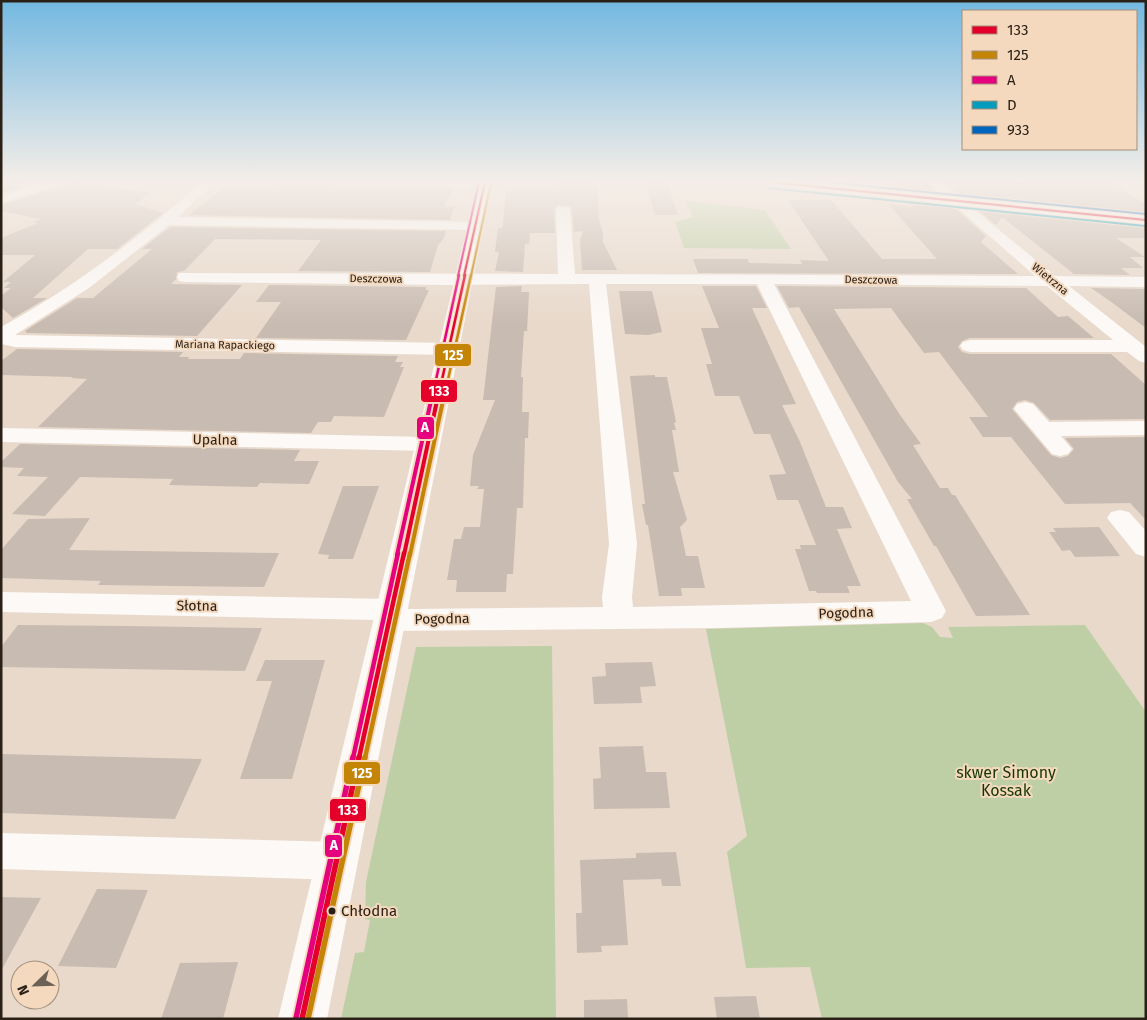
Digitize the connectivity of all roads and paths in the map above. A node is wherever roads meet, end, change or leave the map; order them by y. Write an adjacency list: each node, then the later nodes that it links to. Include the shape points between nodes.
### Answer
1 (153, 230): 12 (street, via 74,289)
2 (475, 230): 9 (street)
3 (564, 230): 6 (street)
4 (990, 230): 10 (street, Wietrzna)
5 (185, 277): 9 (street, Deszczowa)
6 (567, 279): 7 (street, Deszczowa); 9 (street, Deszczowa)
7 (597, 279): 8 (street, Deszczowa); 26 (street, via 623,544)
8 (763, 279): 10 (street, Deszczowa); 26 (street, Pogodna, via 931,611)
9 (464, 280): 13 (street)
10 (1053, 282): 11 (street, Deszczowa); 14 (street, Wietrzna)
11 (1146, 282)
12 (1, 336): 13 (street, Mariana Rapackiego, via 14,341)
13 (449, 349): 20 (street)
14 (1140, 351): 15 (street, via 967,342)
15 (985, 363)
16 (1025, 409): 18 (street)
17 (1146, 428): 18 (street)
18 (1042, 429): 21 (street)
19 (1, 435): 20 (street, Upalna)
20 (428, 444): 25 (street)
21 (1060, 449)
22 (1120, 518): 23 (street)
23 (1145, 546)
24 (1, 602): 25 (street, Słotna)
25 (391, 615): 26 (street, Pogodna); 28 (street)
26 (619, 618)
27 (1, 852): 28 (street)
28 (336, 861): 29 (street)
29 (302, 1019)

